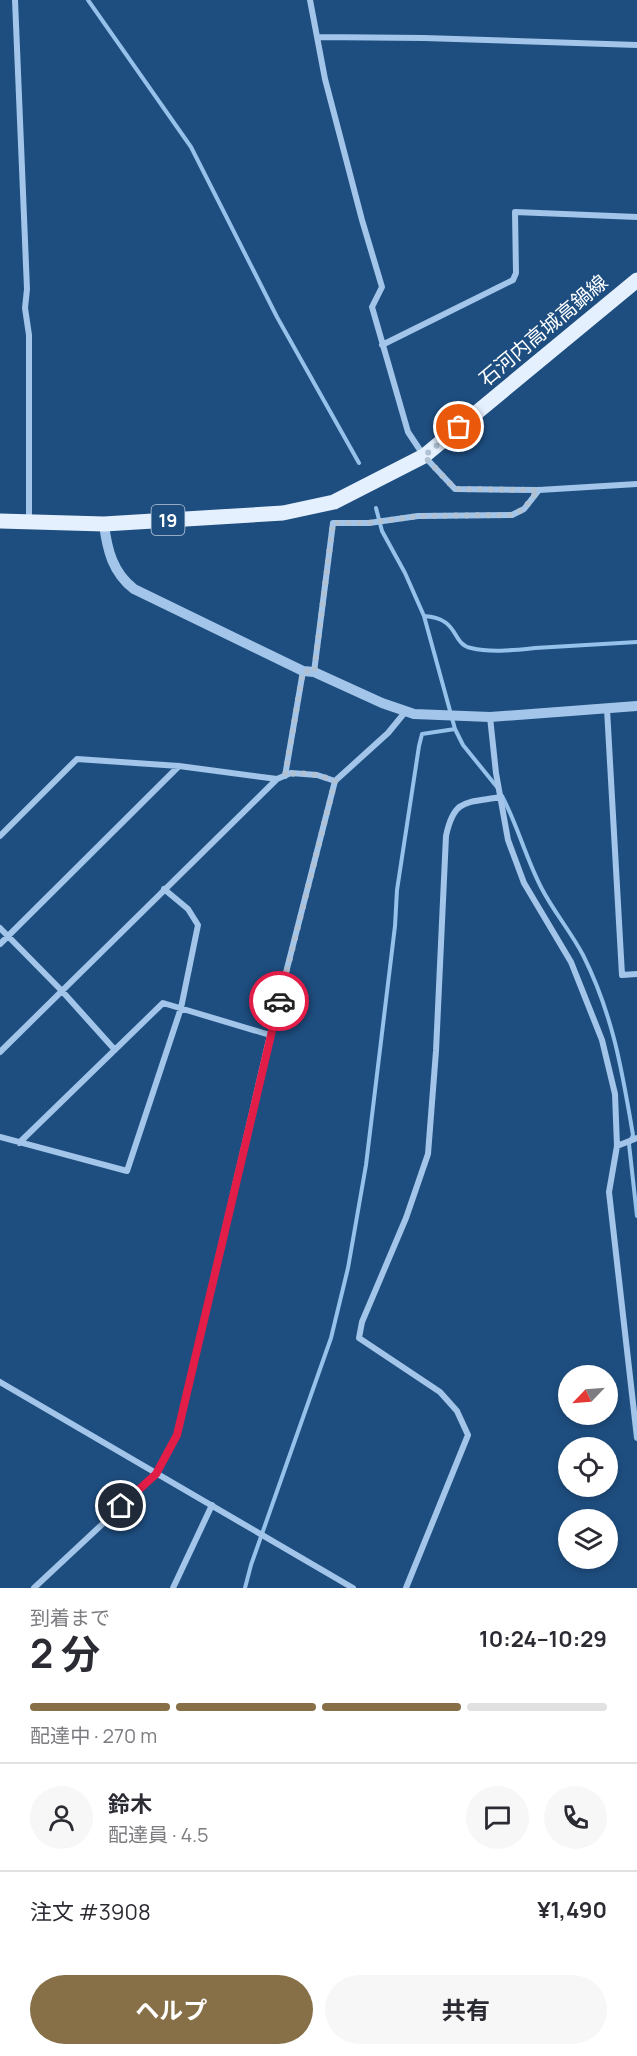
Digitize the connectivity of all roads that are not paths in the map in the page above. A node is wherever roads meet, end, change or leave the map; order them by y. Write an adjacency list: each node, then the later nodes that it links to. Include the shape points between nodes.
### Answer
1 (15, 0): 12 (street, via 29,336)
2 (310, 0): 3 (street)
3 (318, 36): 4 (street); 7 (street, via 325,79 382,287 372,307)
4 (637, 45)
5 (637, 217): 7 (street, via 515,212 513,280)
6 (637, 280): 8 (main road, 石河内高城高鍋線 / 19)
7 (382, 345): 8 (street, via 408,432)
8 (424, 456): 10 (street, via 455,489); 13 (main road, 石河内高城高鍋線 / 19, via 334,502 283,513)
9 (637, 484): 10 (street)
10 (538, 490): 15 (street, via 524,509 512,515 418,516 333,523)
11 (0, 521): 12 (main road, 石河内高城高鍋線 / 19)
12 (29, 523): 13 (main road, 石河内高城高鍋線 / 19)
13 (104, 524): 14 (street, via 107,551 123,580 134,589)
14 (303, 671): 15 (street); 21 (street)
15 (314, 672): 18 (street)
16 (637, 706): 17 (street)
17 (607, 709): 19 (street); 30 (street, via 622,975)
18 (406, 711): 19 (street, via 429,716); 23 (street, via 388,734)
19 (490, 717): 24 (street)
20 (179, 766): 22 (street); 25 (street, via 77,759); 28 (street)
21 (285, 776): 22 (street); 23 (street, via 317,775)
22 (277, 779): 26 (street)
23 (335, 781): 33 (street)
24 (501, 797): 39 (street, via 508,840 524,883 571,962 602,1040 615,1094); 47 (street, via 461,804 450,818 428,1154 359,1338 440,1392 457,1411 468,1435)
25 (0, 836)
26 (164, 889): 31 (street); 32 (street, via 188,909 198,925)
27 (0, 928): 28 (street)
28 (8, 936): 29 (street); 31 (street)
29 (0, 944)
30 (637, 974)
31 (62, 991): 34 (street); 35 (street)
32 (181, 1008): 33 (street); 34 (street, via 163,1003); 38 (street, via 127,1171)
33 (270, 1035): 42 (street, via 177,1435)
34 (115, 1050): 38 (street)
35 (0, 1052)
36 (0, 1137): 38 (street)
37 (637, 1138): 39 (street)
38 (19, 1143)
39 (617, 1146): 41 (street, via 609,1192)
40 (0, 1382): 42 (street)
41 (637, 1437)
42 (156, 1474): 43 (street); 45 (street)
43 (212, 1505): 44 (street); 46 (street)
44 (177, 1587)
45 (34, 1588)
46 (353, 1588)
47 (406, 1588)

